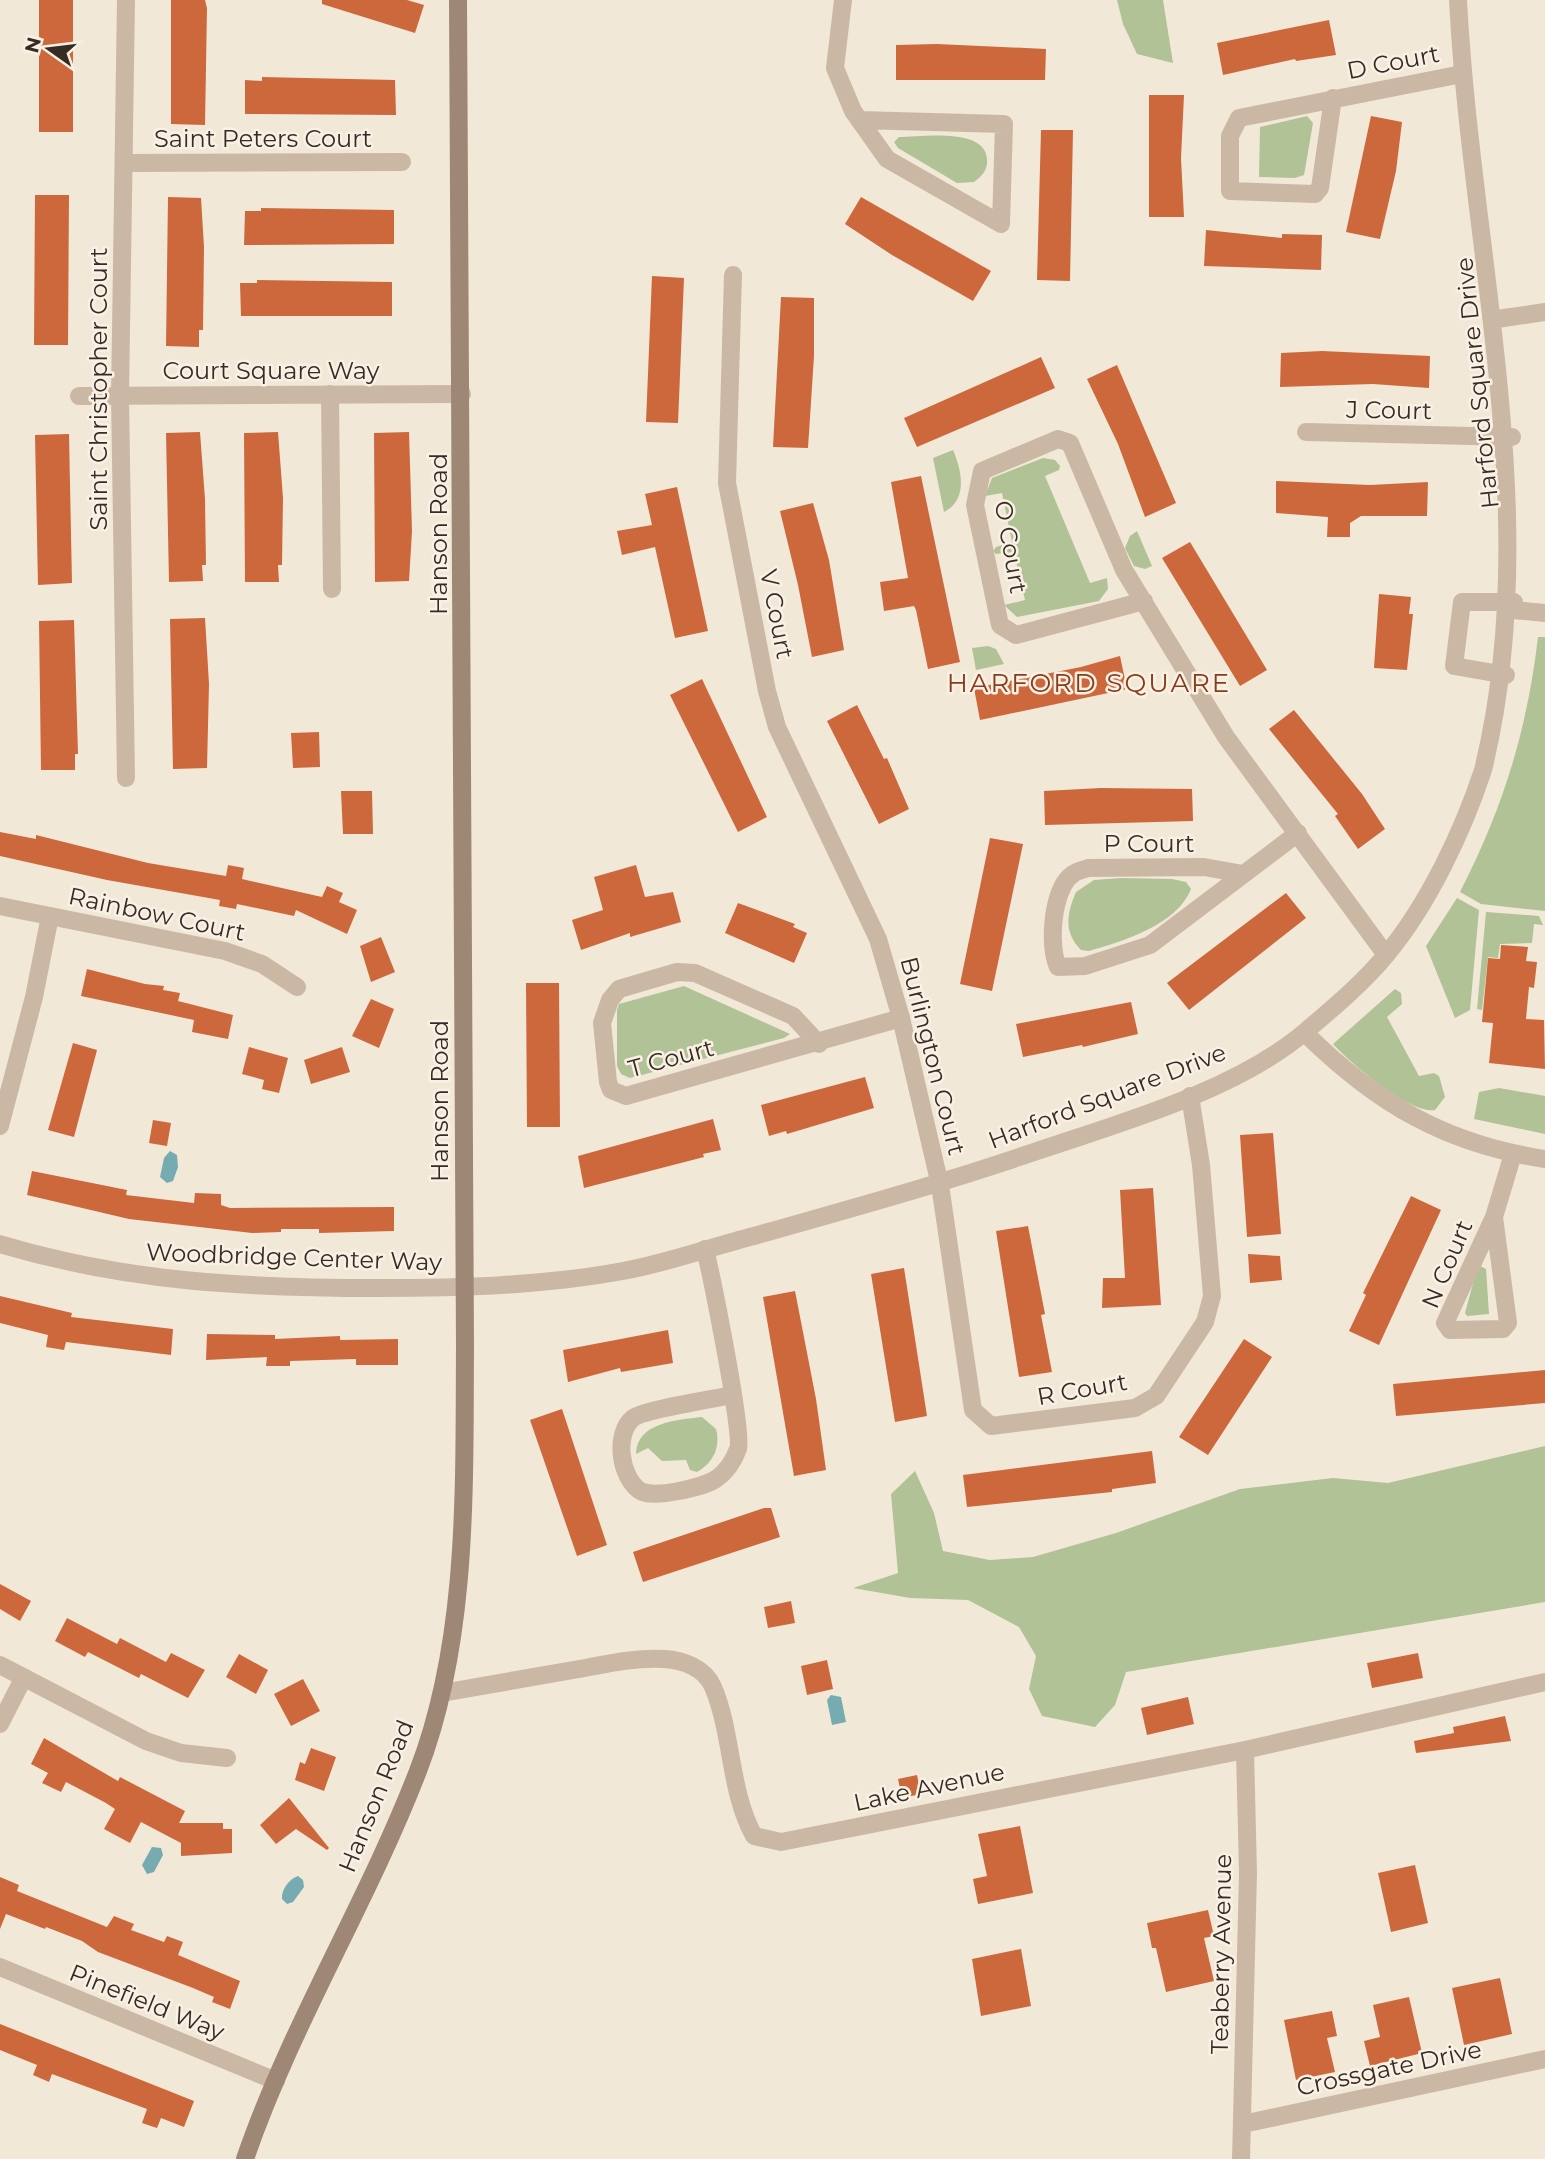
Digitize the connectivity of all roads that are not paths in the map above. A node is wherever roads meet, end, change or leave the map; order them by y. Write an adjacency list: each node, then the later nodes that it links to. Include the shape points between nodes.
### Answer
1 (126, 0): 9 (street, Saint Christopher Court)
2 (458, 0): 14 (street, Hanson Road)
3 (843, 0): 7 (street, via 835,68)
4 (1458, 0): 5 (street, Harford Square Drive)
5 (1462, 74): 6 (street, D Court); 12 (street, Harford Square Drive)
6 (1333, 98): 6 (street, D Court, via 1239,118 1230,136 1230,191 1315,194 1320,188)
7 (859, 120): 7 (street, via 887,159 1001,224 1003,124)
8 (402, 162): 9 (street, Saint Peters Court)
9 (125, 163): 16 (street, Saint Christopher Court)
10 (733, 275): 29 (street, V Court, via 727,483 767,691 777,727)
11 (1545, 312): 12 (street)
12 (1497, 319): 18 (street, Harford Square Drive)
13 (330, 394): 14 (street, Court Square Way); 16 (street, Court Square Way); 19 (street)
14 (462, 394): 43 (street, Hanson Road)
15 (79, 396): 16 (street, Court Square Way)
16 (120, 396): 24 (street, Saint Christopher Court)
17 (1307, 432): 18 (street, J Court)
18 (1512, 437): 21 (street, Harford Square Drive)
19 (331, 589)
20 (1144, 600): 20 (street, O Court, via 1124,570 1070,443 1058,439 982,471 975,505 1000,625 1016,635); 25 (street, O Court, via 1226,737)
21 (1514, 606): 22 (street); 23 (street, Harford Square Drive); 23 (street, via 1462,602 1454,666)
22 (1545, 613)
23 (1506, 675): 30 (street, Harford Square Drive, via 1483,768 1461,825 1438,874)
24 (126, 778)
25 (1298, 833): 26 (street, P Court); 30 (street, O Court)
26 (1243, 874): 26 (street, P Court, via 1204,867 1088,867 1070,875 1060,895 1051,935 1052,954 1058,967 1085,966 1150,945)
27 (0, 906): 28 (street, Rainbow Court)
28 (50, 916): 31 (street, Rainbow Court, via 225,951 262,964); 36 (street, via 31,1011)
29 (878, 939): 32 (street, Burlington Court)
30 (1386, 955): 33 (street, Harford Square Drive)
31 (297, 987)
32 (901, 1018): 34 (street, T Court); 39 (street, Burlington Court)
33 (1304, 1033): 35 (street, Harford Square Drive, via 1269,1058); 37 (street, via 1362,1086 1395,1108 1455,1138)
34 (819, 1044): 34 (street, T Court, via 793,1016 695,974 677,972 619,989 602,1023 608,1082 611,1090 626,1096)
35 (1190, 1096): 39 (street, Harford Square Drive); 39 (street, R Court, via 1213,1296 1205,1322 1156,1395 1135,1408 1006,1426 991,1426 973,1410)
36 (0, 1126)
37 (1513, 1154): 38 (street); 40 (street, N Court)
38 (1545, 1159)
39 (940, 1185): 42 (street, Harford Square Drive)
40 (1494, 1217): 40 (street, N Court, via 1445,1323 1450,1330 1503,1329 1508,1323)
41 (0, 1244): 43 (street, Woodbridge Center Way, via 76,1266 149,1278 315,1287)
42 (705, 1249): 43 (street, Harford Square Drive, via 632,1270 570,1280); 44 (street)
43 (463, 1287): 48 (street, Hanson Road, via 464,1510)
44 (732, 1395): 44 (street, via 740,1447 727,1470 715,1480 654,1495 640,1491 629,1479 620,1443 634,1417)
45 (0, 1665): 46 (street)
46 (23, 1679): 49 (street); 51 (street, via 146,1741 181,1753)
47 (1545, 1682): 50 (street, Lake Avenue)
48 (442, 1693): 50 (street, Lake Avenue, via 616,1662 663,1658 699,1669 711,1682 723,1714 745,1818 754,1836 766,1841 781,1842); 54 (street, Hanson Road, via 418,1771)
49 (0, 1724)
50 (1245, 1750): 55 (street, Teaberry Avenue, via 1248,1873)
51 (227, 1758)
52 (0, 1967): 54 (street, Pinefield Way)
53 (1545, 2059): 55 (street, Crossgate Drive)
54 (276, 2081): 56 (street, Hanson Road)
55 (1242, 2124): 57 (street, Teaberry Avenue)
56 (245, 2159)
57 (1241, 2159)

